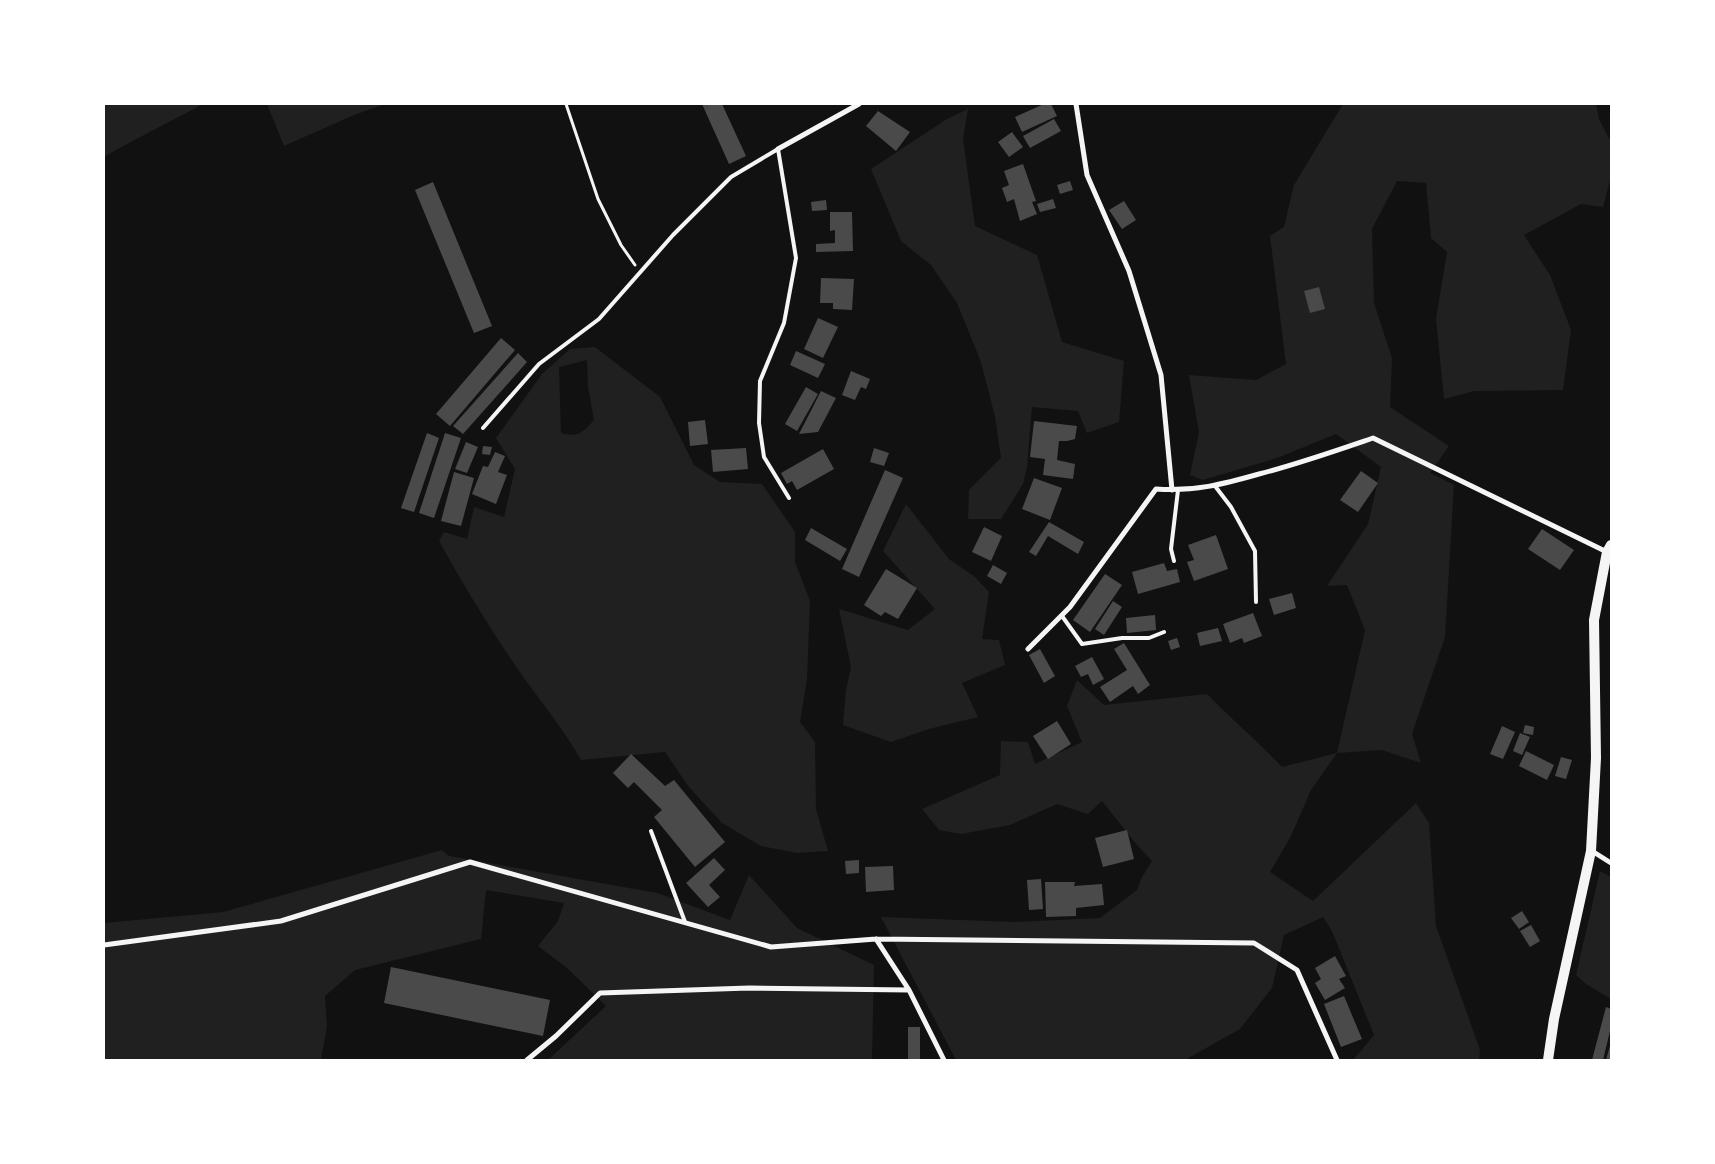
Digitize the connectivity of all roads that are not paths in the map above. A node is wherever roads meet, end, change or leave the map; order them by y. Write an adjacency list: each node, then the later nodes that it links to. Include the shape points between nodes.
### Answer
1 (859, 104): 3 (street)
2 (1076, 104): 7 (street, via 1087,175 1129,271 1160,375)
3 (849, 106): 4 (street)
4 (778, 149): 5 (lane, via 731,177 673,235 598,319 538,364); 9 (lane, via 796,258 784,323 760,381 759,424 764,458)
5 (483, 428)
6 (1215, 486): 8 (street); 10 (street, via 1373,438); 12 (lane, via 1231,507 1255,551)
7 (1172, 490): 8 (street); 13 (street, via 1156,489)
8 (1178, 490): 11 (lane, via 1171,549)
9 (789, 498)
10 (1609, 549): 17 (main road, via 1594,620 1596,758)
11 (1174, 561)
12 (1256, 602)
13 (1062, 616): 14 (lane, via 1082,644 1149,638); 15 (street)
14 (1164, 632)
15 (1028, 649)
16 (651, 831): 19 (lane)
17 (1591, 851): 18 (street); 26 (main road)
18 (1611, 863)
19 (685, 922): 20 (street, via 771,947); 21 (street, via 470,862 281,921)
20 (876, 939): 22 (street); 25 (street, via 1254,943 1297,970)
21 (104, 944)
22 (909, 990): 23 (street, via 749,988 600,993); 24 (street)
23 (527, 1060)
24 (944, 1060)
25 (1338, 1060)
26 (1548, 1060)

